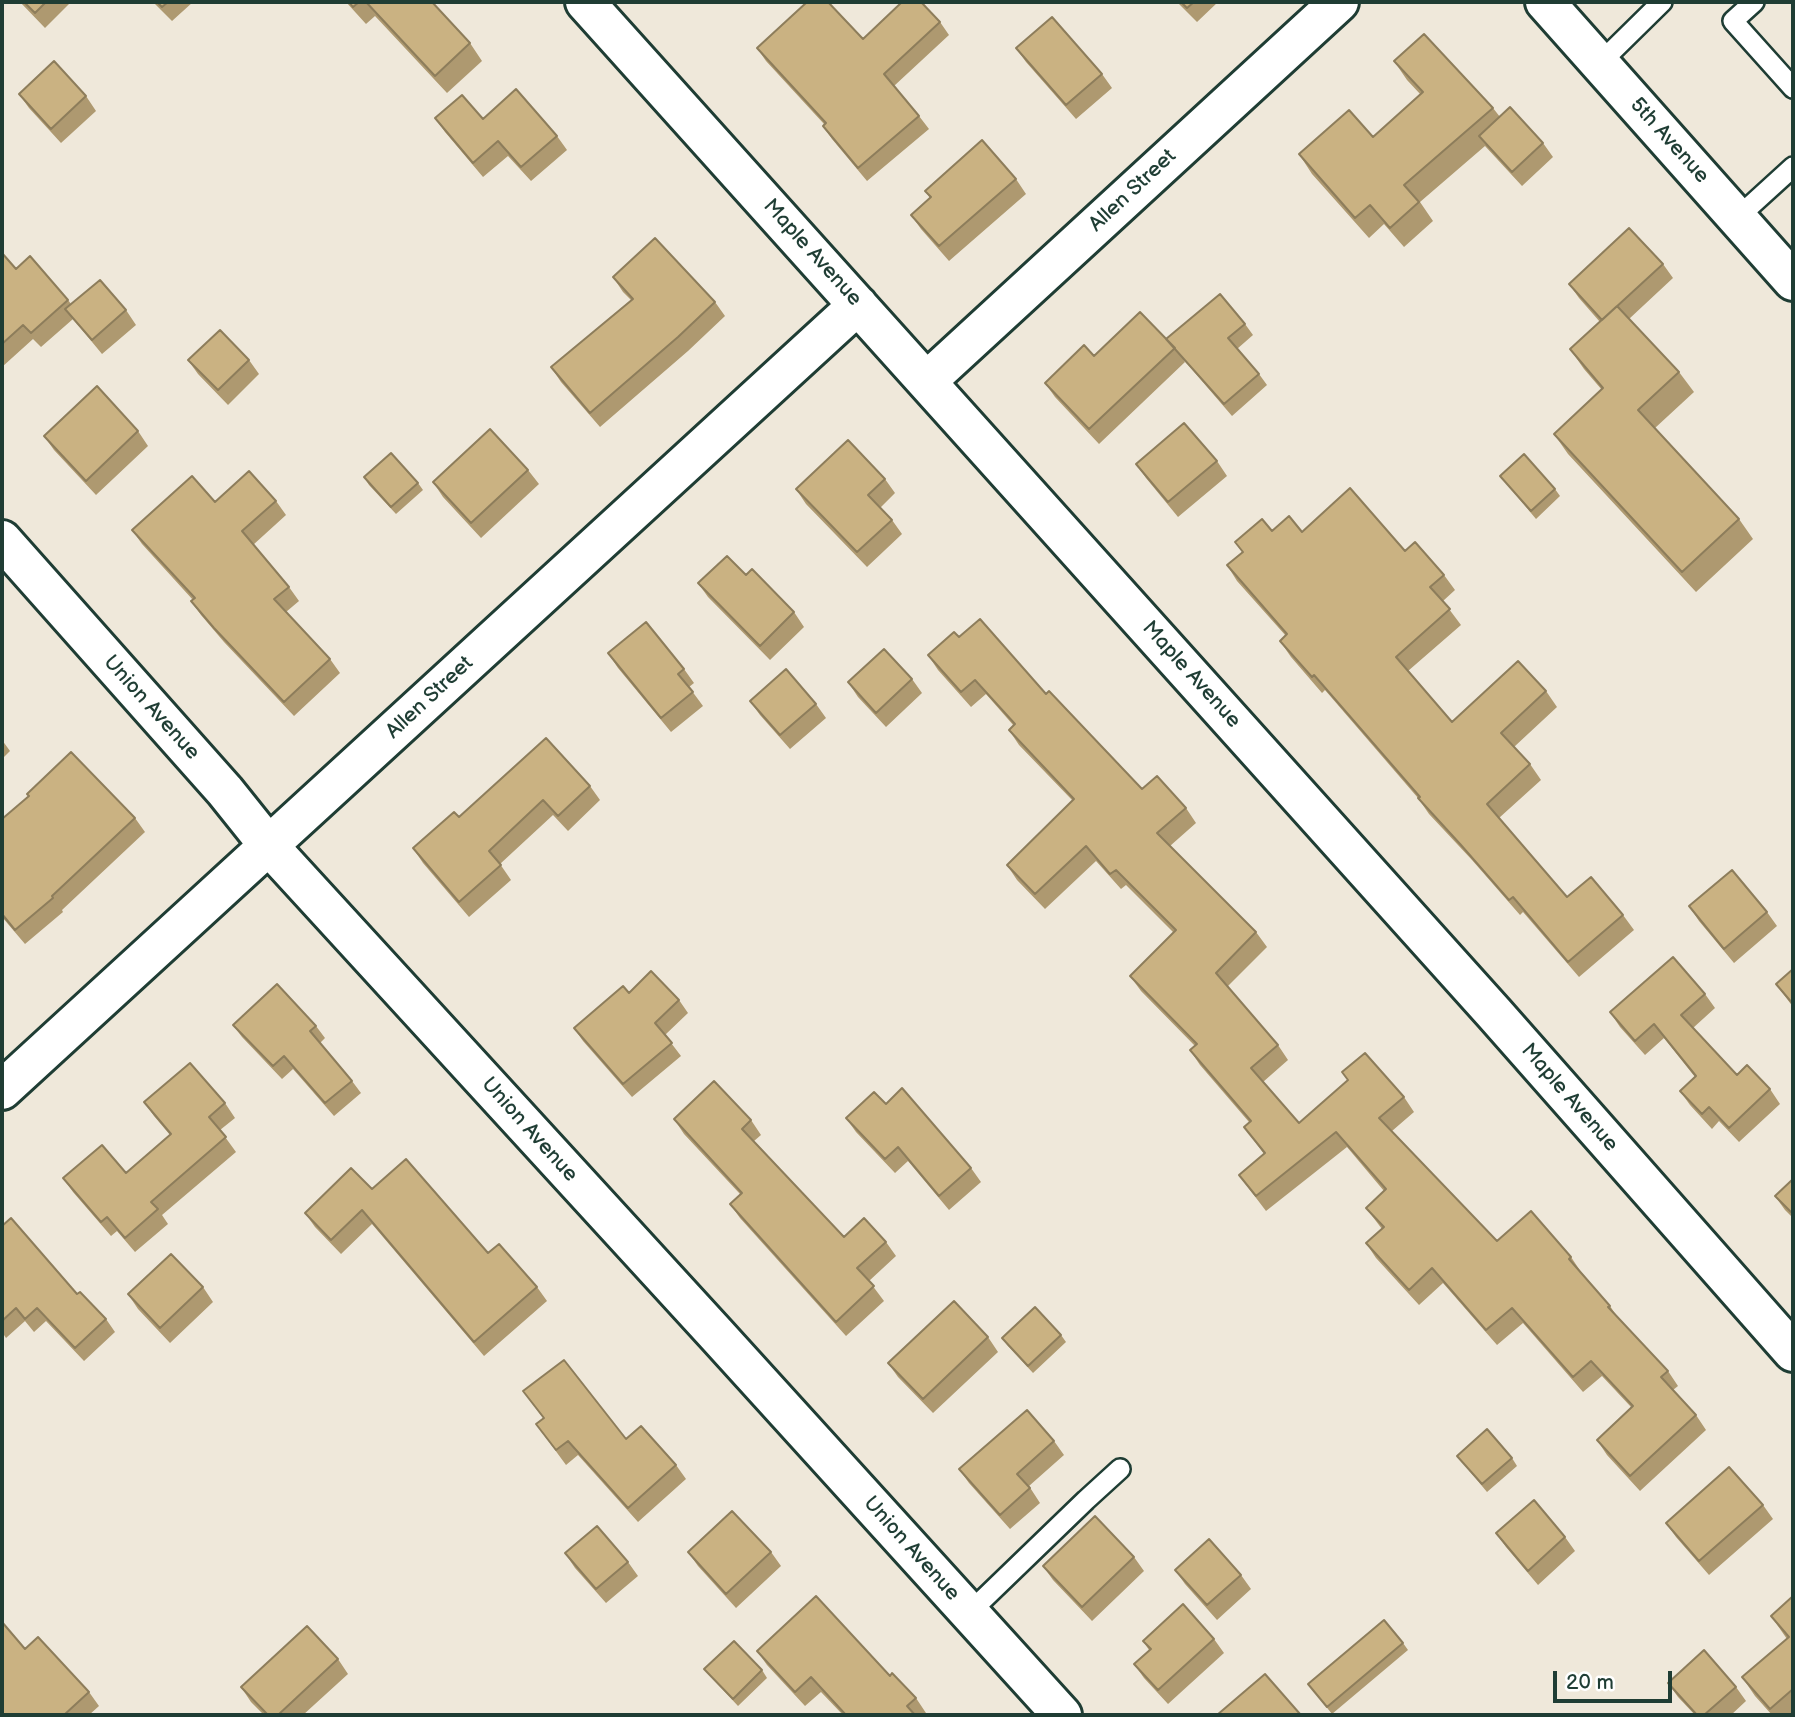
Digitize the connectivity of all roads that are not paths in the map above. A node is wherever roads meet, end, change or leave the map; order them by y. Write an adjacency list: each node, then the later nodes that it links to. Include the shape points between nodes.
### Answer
1 (585, 2): 11 (street, Maple Avenue)
2 (1339, 2): 12 (street, Allen Street)
3 (1545, 2): 6 (street, 5th Avenue)
4 (1662, 2): 6 (lane)
5 (1754, 2): 7 (lane, via 1733,21)
6 (1600, 63): 9 (street, 5th Avenue)
7 (1793, 88)
8 (1793, 167): 9 (lane)
9 (1737, 218): 10 (street, 5th Avenue)
10 (1793, 281)
11 (858, 305): 12 (street, Maple Avenue); 14 (street, Allen Street)
12 (927, 381): 16 (street, Maple Avenue)
13 (2, 540): 14 (street, Union Avenue)
14 (269, 846): 15 (street, Allen Street); 18 (street, Union Avenue)
15 (2, 1090)
16 (1793, 1352)
17 (1121, 1469): 18 (lane)
18 (969, 1613): 19 (street, Union Avenue)
19 (1062, 1715)

